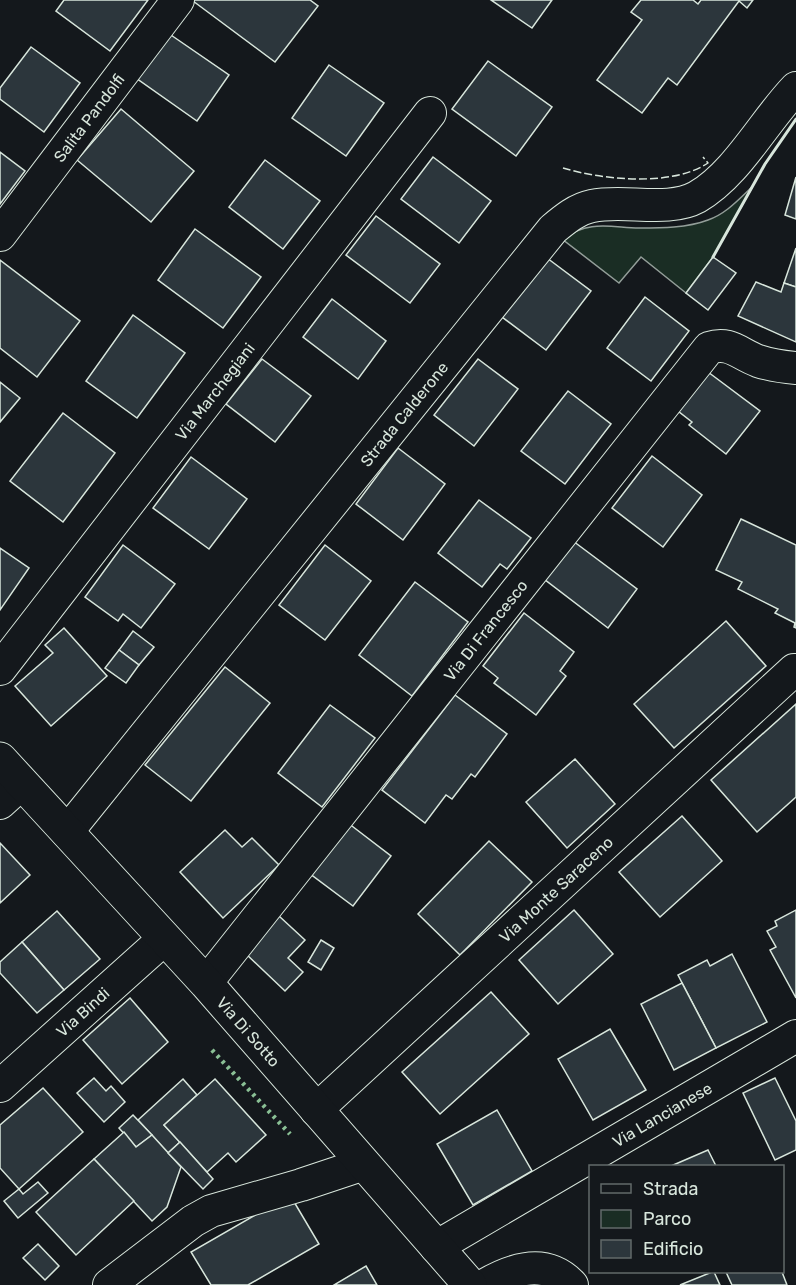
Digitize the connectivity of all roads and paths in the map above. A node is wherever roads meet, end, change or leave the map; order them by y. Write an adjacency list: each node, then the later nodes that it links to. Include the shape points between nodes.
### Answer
1 (178, 0): 4 (street, Salita Pandolfi)
2 (796, 88): 10 (street, Strada Calderone, via 730,168 696,197 680,203 593,206 567,217 553,229)
3 (430, 113): 6 (street, Via Marchegiani)
4 (0, 235)
5 (796, 368): 12 (street, Via Di Francesco, via 776,366 720,345 709,348)
6 (0, 669)
7 (796, 670): 15 (street, Via Monte Saraceno)
8 (0, 759): 9 (street, Via Di Sotto)
9 (11, 793): 10 (street, Via Di Sotto)
10 (67, 832): 11 (street, Via Di Sotto)
11 (164, 939): 12 (street, Via Di Sotto); 14 (street, Via Bindi)
12 (206, 983): 15 (street, Via Di Sotto)
13 (796, 1036): 17 (street, Via Lancianese)
14 (0, 1086)
15 (316, 1110): 16 (street, Via Di Sotto)
16 (364, 1164): 17 (street, Via Di Sotto); 18 (street, via 211,1211)
17 (436, 1246): 19 (street, Via Di Sotto)
18 (109, 1285)
19 (470, 1285)
20 (485, 1285): 21 (street, via 504,1275 536,1267 550,1269)
21 (572, 1285)

